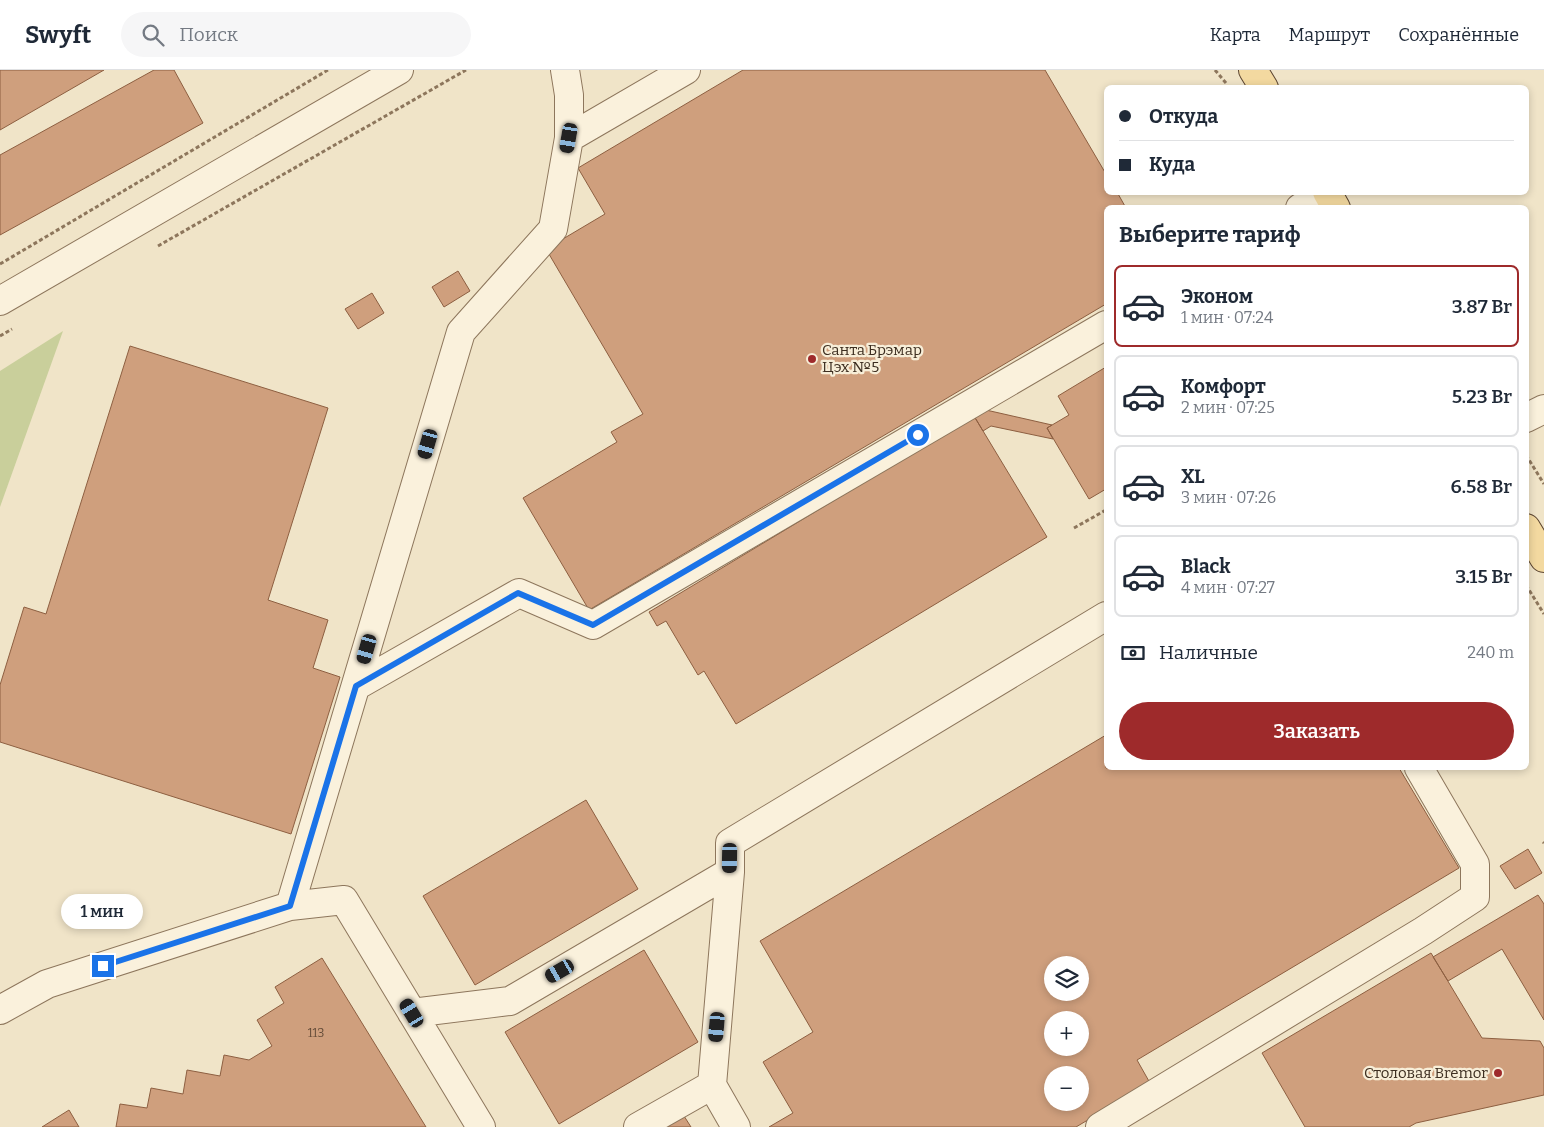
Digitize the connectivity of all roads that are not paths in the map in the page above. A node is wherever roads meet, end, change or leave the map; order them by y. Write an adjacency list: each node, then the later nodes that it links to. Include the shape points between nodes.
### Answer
1 (399, 70): 9 (street)
2 (565, 70): 6 (street)
3 (686, 70): 6 (street)
4 (1253, 70): 5 (main road)
5 (1262, 85)
6 (569, 138): 16 (street, via 553,228 462,332)
7 (1322, 195): 8 (street)
8 (1305, 205)
9 (0, 301)
10 (1104, 326): 16 (street, via 593,625 518,593)
11 (1544, 408): 12 (street)
12 (1529, 416)
13 (1529, 533): 14 (main road)
14 (1544, 558)
15 (1104, 617): 18 (street, via 730,844)
16 (356, 686): 19 (street)
17 (1419, 770): 26 (street, via 1475,864 1475,898)
18 (730, 872): 21 (street, via 510,1001); 22 (street)
19 (290, 906): 20 (street, via 47,984); 21 (street, via 344,900)
20 (0, 1010)
21 (412, 1013): 23 (street)
22 (712, 1085): 24 (street); 25 (street)
23 (481, 1127)
24 (638, 1127)
25 (736, 1127)
26 (1100, 1127)

